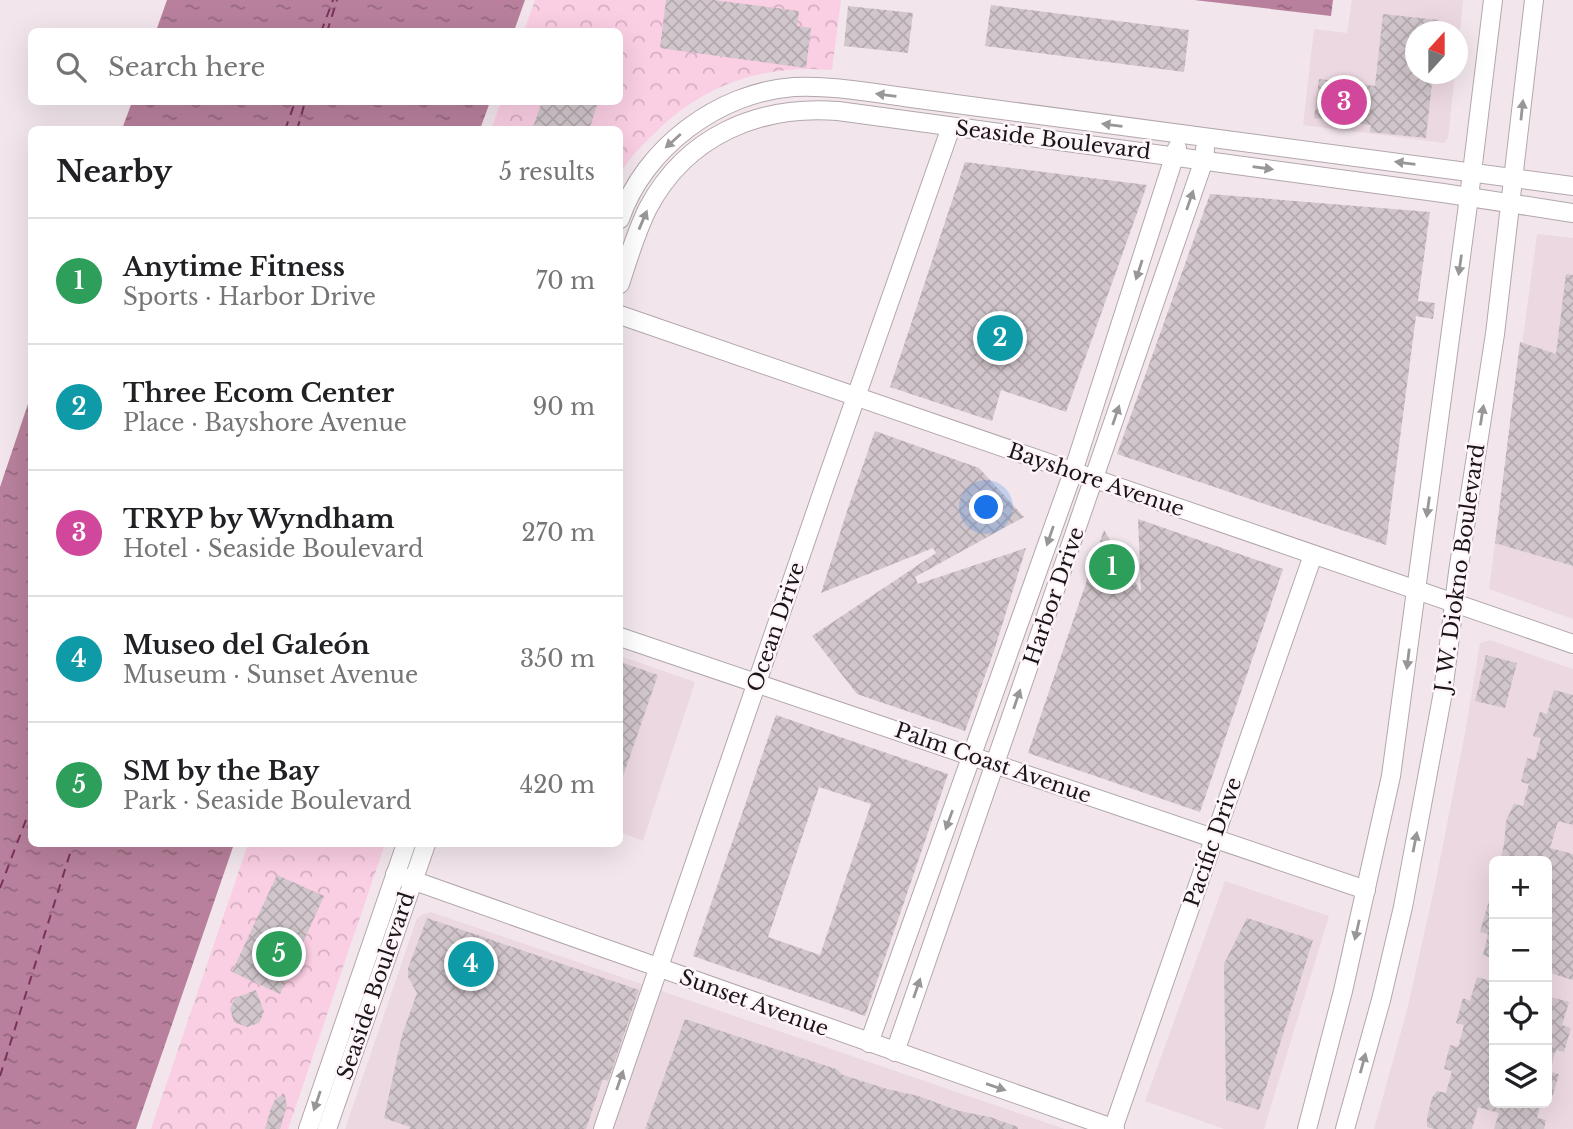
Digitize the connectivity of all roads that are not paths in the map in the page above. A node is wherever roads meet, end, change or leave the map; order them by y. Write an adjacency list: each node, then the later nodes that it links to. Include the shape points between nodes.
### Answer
1 (1493, 0): 8 (street, J. W. Diokno Boulevard)
2 (1534, 1): 9 (street, J. W. Diokno Boulevard, one-way to 2)
3 (951, 127): 6 (street, Seaside Boulevard); 15 (street, Seaside Boulevard, one-way to 3, via 642,221 662,188 694,153 733,127 775,113 806,109); 17 (street, Ocean Drive)
4 (1179, 134): 5 (street, Seaside Boulevard); 6 (street, Harbor Drive); 13 (street, Seaside Boulevard, one-way to 13, via 839,89 776,89 730,104 676,138 638,181)
5 (1206, 137): 7 (street, Harbor Drive); 8 (street, Seaside Boulevard, one-way to 5)
6 (1176, 156): 7 (street, Seaside Boulevard); 18 (street, Harbor Drive, one-way to 18)
7 (1204, 160): 11 (street, Seaside Boulevard, one-way to 11); 19 (street, Harbor Drive, one-way to 7)
8 (1473, 172): 9 (street, Seaside Boulevard); 11 (street, J. W. Diokno Boulevard)
9 (1514, 178): 10 (street, Seaside Boulevard); 12 (street, J. W. Diokno Boulevard)
10 (1573, 187)
11 (1469, 197): 12 (street, Seaside Boulevard); 21 (street, J. W. Diokno Boulevard, one-way to 21)
12 (1510, 203): 14 (street, Seaside Boulevard); 22 (street, J. W. Diokno Boulevard, one-way to 12)
13 (623, 213)
14 (1573, 213)
15 (623, 275)
16 (623, 316): 17 (street, Bayshore Avenue)
17 (857, 397): 18 (street, Bayshore Avenue); 25 (street, Ocean Drive)
18 (1073, 472): 19 (street, Bayshore Avenue); 26 (street, Harbor Drive, one-way to 26)
19 (1094, 480): 20 (street, Bayshore Avenue); 27 (street, Harbor Drive, one-way to 19)
20 (1313, 555): 21 (street, Bayshore Avenue); 28 (street, Pacific Drive)
21 (1417, 591): 22 (street, Bayshore Avenue); 33 (street, J. W. Diokno Boulevard, one-way to 33, via 1391,776)
22 (1454, 604): 24 (street, Bayshore Avenue); 42 (street, J. W. Diokno Boulevard, one-way to 22, via 1403,907 1443,692)
23 (623, 637): 25 (street, Palm Coast Avenue)
24 (1573, 644)
25 (756, 683): 26 (street, Palm Coast Avenue); 34 (street, Ocean Drive)
26 (972, 756): 27 (street, Palm Coast Avenue); 35 (street, Harbor Drive, one-way to 35)
27 (995, 764): 28 (street, Palm Coast Avenue); 36 (street, Harbor Drive, one-way to 27)
28 (1214, 838): 33 (street, Palm Coast Avenue); 40 (street, Pacific Drive)
29 (405, 847): 31 (street, Seaside Boulevard)
30 (425, 847): 32 (street, Seaside Boulevard)
31 (395, 874): 32 (street, Sunset Avenue); 37 (street, Seaside Boulevard, one-way to 37)
32 (413, 881): 34 (street, Sunset Avenue); 38 (street, Seaside Boulevard)
33 (1366, 890): 41 (street, J. W. Diokno Boulevard, one-way to 41)
34 (657, 969): 35 (street, Sunset Avenue); 39 (street, Ocean Drive, one-way to 34)
35 (869, 1043): 36 (street, Sunset Avenue)
36 (895, 1052): 40 (street, Sunset Avenue, one-way to 40)
37 (307, 1129)
38 (327, 1129)
39 (603, 1129)
40 (1114, 1129)
41 (1307, 1129)
42 (1345, 1129)

